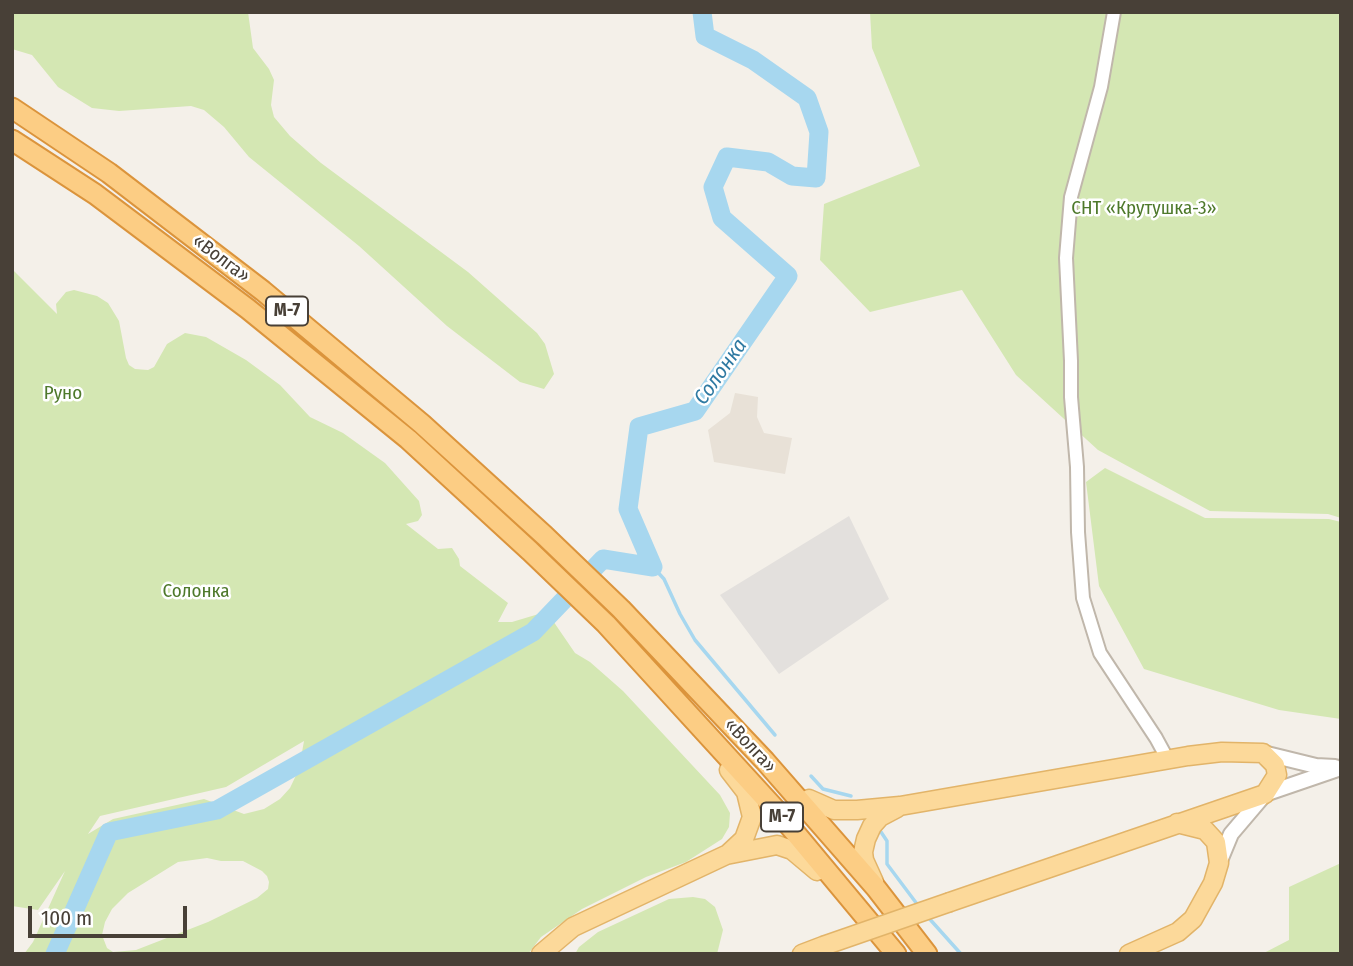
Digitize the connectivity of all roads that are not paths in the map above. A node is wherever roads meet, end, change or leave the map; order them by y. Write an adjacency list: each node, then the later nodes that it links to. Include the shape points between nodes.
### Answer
1 (1114, 12): 6 (street, via 1101,88 1071,198 1066,258 1078,532 1083,598 1100,653)
2 (12, 108): 7 (highway, «Волга» / М-7, via 109,173 263,291 422,424 621,609)
3 (12, 140): 4 (highway, «Волга» / М-7, via 95,194 248,309 408,439 606,624)
4 (705, 734): 13 (main road, via 746,792 752,810 744,839); 16 (highway, «Волга» / М-7)
5 (1263, 753): 6 (main road, via 1222,752); 8 (street); 9 (main road, via 1275,765 1277,775)
6 (1168, 760): 11 (main road)
7 (765, 761): 10 (main road); 15 (highway, «Волга» / М-7)
8 (1340, 768): 9 (street)
9 (1265, 794): 12 (main road); 14 (street, via 1231,834)
10 (809, 799): 11 (main road, via 834,810); 15 (main road)
11 (900, 806): 15 (main road, via 880,817 868,832 863,852)
12 (1177, 823): 14 (main road, via 1211,835); 18 (main road, bridge)
13 (726, 855): 16 (main road, via 766,846 792,849); 17 (main road, via 573,928)
14 (1219, 863): 21 (main road, via 1193,919 1178,932)
15 (873, 879): 20 (highway, «Волга» / М-7)
16 (855, 903): 19 (highway, «Волга» / М-7)
17 (541, 954)
18 (802, 954)
19 (896, 954)
20 (926, 954)
21 (1129, 954)

